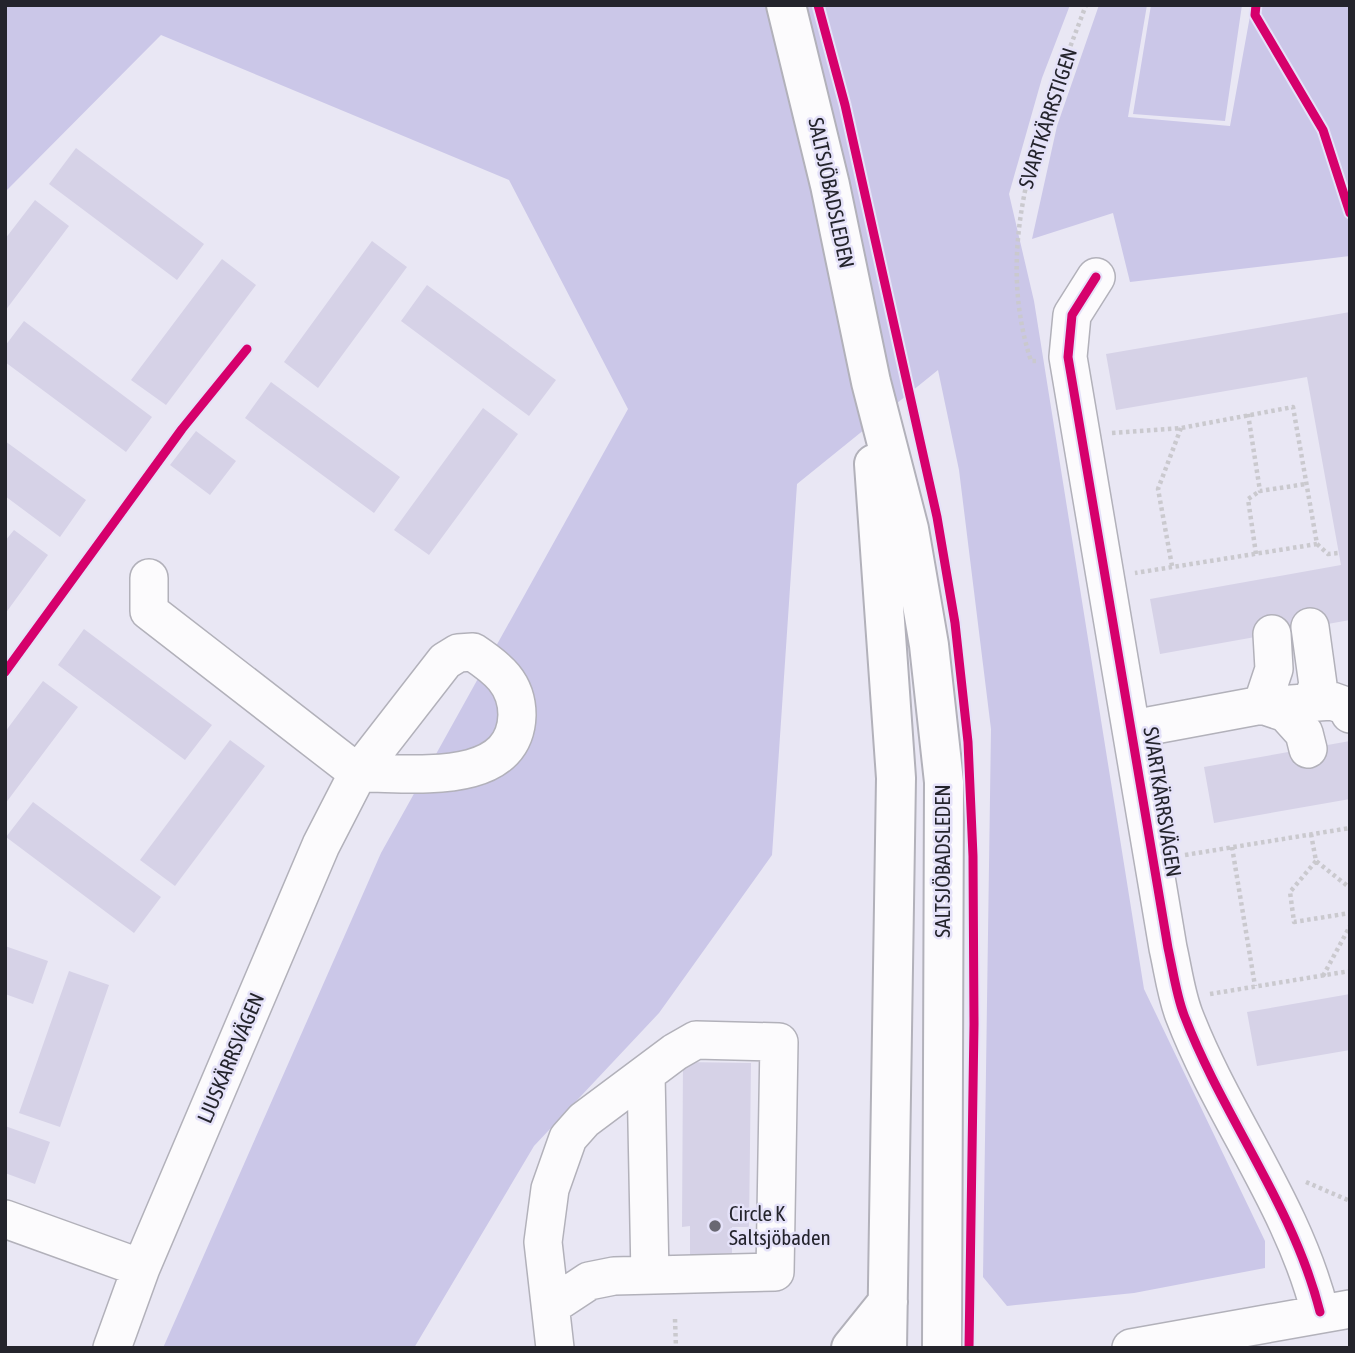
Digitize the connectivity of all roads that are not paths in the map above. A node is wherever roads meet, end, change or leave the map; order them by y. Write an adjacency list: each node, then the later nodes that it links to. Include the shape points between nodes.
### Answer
1 (786, 5): 3 (main road, SALTSJÖBADSLEDEN)
2 (1096, 277): 10 (street, SVARTKÄRRSVÄGEN, via 1072,315 1068,357)
3 (871, 382): 16 (main road, SALTSJÖBADSLEDEN, via 896,778); 23 (main road, SALTSJÖBADSLEDEN, via 909,529 929,645 944,782)
4 (149, 578): 14 (street, LJUSKÄRRSVÄGEN, via 149,611 358,772 321,845)
5 (1310, 627): 7 (street, via 1318,685)
6 (1272, 634): 8 (street, via 1274,669)
7 (1311, 702): 8 (street); 9 (street, via 1332,701 1346,706)
8 (1262, 706): 10 (street); 11 (street, via 1286,713 1304,733)
9 (1350, 714)
10 (1133, 729): 18 (street, SVARTKÄRRSVÄGEN, via 1183,1012 1201,1057 1287,1219 1314,1286)
11 (1308, 749)
12 (646, 1074): 15 (street); 15 (street, via 696,1040 779,1042 775,1272); 17 (street, via 584,1120 568,1138 550,1189 543,1242)
13 (5, 1219): 14 (street)
14 (141, 1268): 19 (street, LJUSKÄRRSVÄGEN)
15 (650, 1275): 17 (street, via 589,1281)
16 (888, 1302): 21 (main road); 22 (main road, SALTSJÖBADSLEDEN)
17 (551, 1306): 20 (street)
18 (1335, 1311): 24 (street)
19 (112, 1348)
20 (555, 1348)
21 (850, 1348)
22 (887, 1348)
23 (942, 1348)
24 (1131, 1348)

